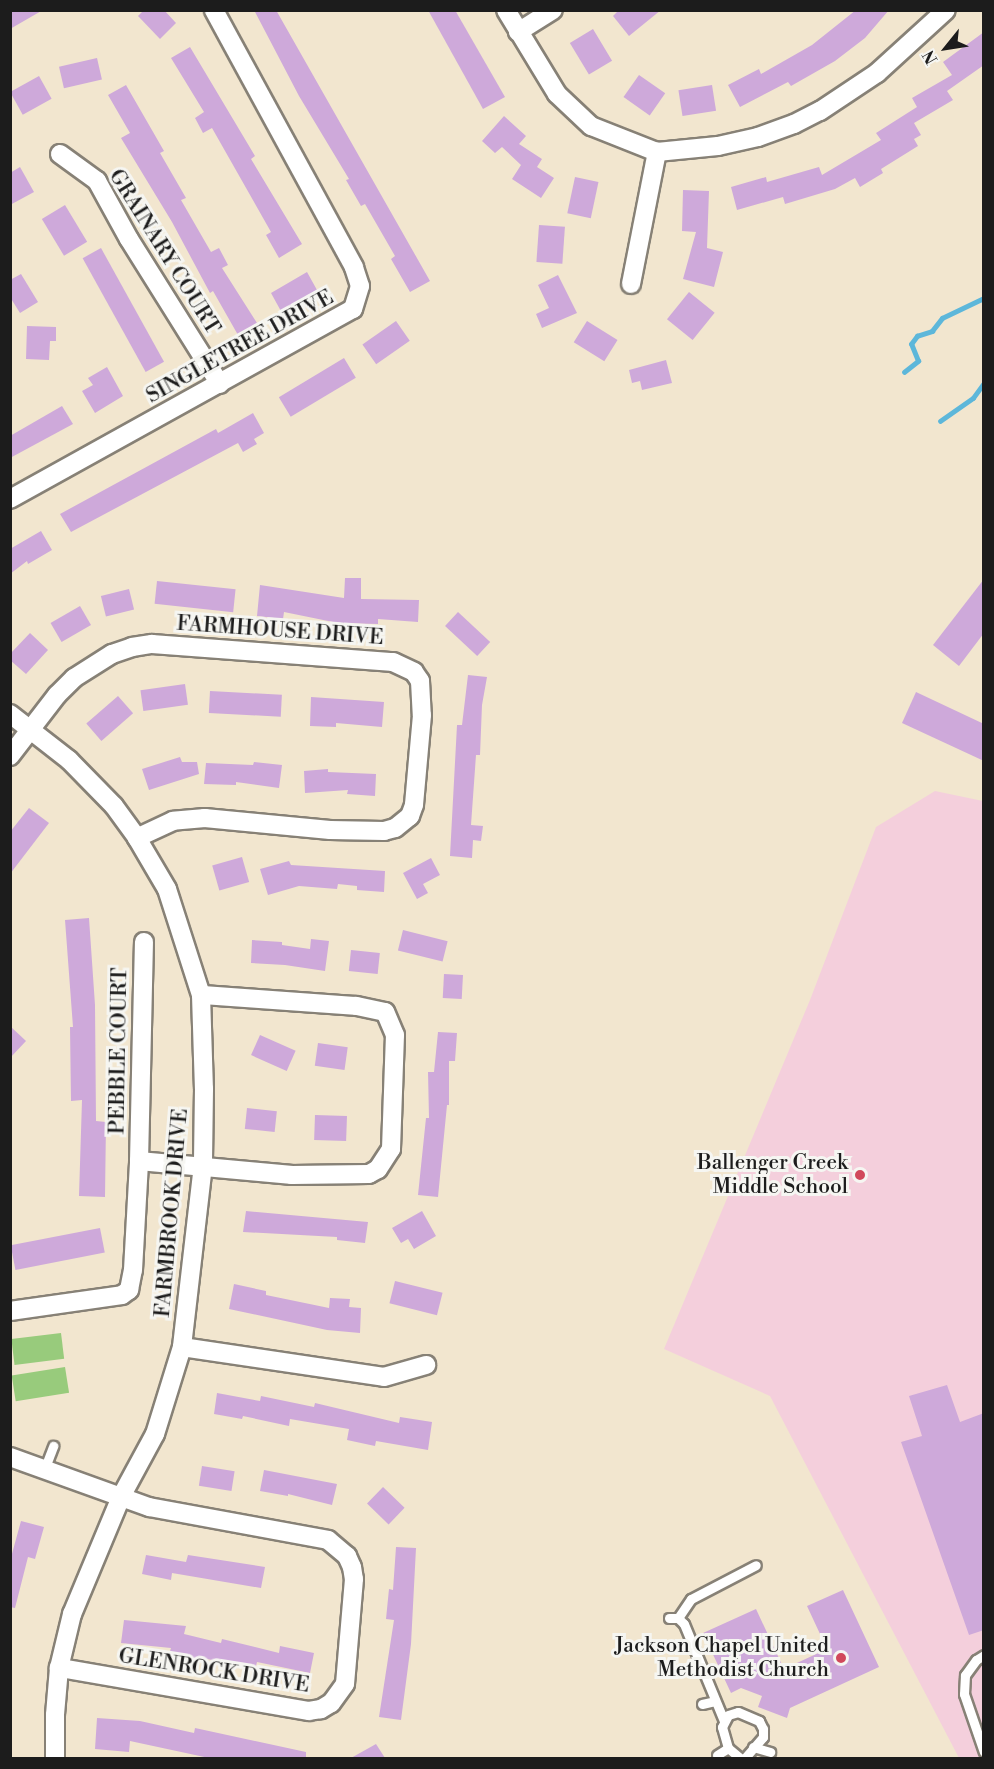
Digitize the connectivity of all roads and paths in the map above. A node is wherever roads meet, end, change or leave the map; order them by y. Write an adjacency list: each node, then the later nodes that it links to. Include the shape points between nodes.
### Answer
1 (214, 10): 9 (street, SINGLETREE DRIVE, via 354,267 360,286 353,309)
2 (506, 10): 5 (street)
3 (553, 10): 5 (street)
4 (946, 10): 6 (street, via 877,73 812,116 748,140)
5 (518, 32): 6 (street, via 557,94 591,126)
6 (657, 152): 8 (street)
7 (60, 154): 9 (street, GRAINARY COURT, via 97,181)
8 (631, 284)
9 (220, 384): 10 (street, SINGLETREE DRIVE)
10 (10, 499)
11 (10, 714): 12 (street, FARMBROOK DRIVE)
12 (31, 729): 13 (street); 14 (street, FARMBROOK DRIVE, via 114,806); 14 (street, FARMHOUSE DRIVE, via 74,678 112,654 152,644 393,662 414,672 420,681 422,715 414,805 410,816 395,828 330,830 205,818 173,821)
13 (10, 756)
14 (137, 838): 16 (street, FARMBROOK DRIVE, via 167,889)
15 (144, 942): 17 (street, PEBBLE COURT)
16 (201, 995): 18 (street, FARMBROOK DRIVE); 18 (street, PEBBLE COURT, via 356,1006 385,1012 395,1035 391,1149 378,1169 369,1174 292,1174)
17 (139, 1161): 18 (street, PEBBLE COURT); 19 (street, PEBBLE COURT, via 129,1290 122,1295)
18 (203, 1165): 20 (street, FARMBROOK DRIVE)
19 (10, 1311)
20 (182, 1347): 21 (street, via 384,1377); 25 (street, FARMBROOK DRIVE, via 154,1434)
21 (426, 1365)
22 (53, 1446): 24 (lane)
23 (10, 1457): 24 (street, GLENROCK DRIVE)
24 (44, 1470): 25 (street, GLENROCK DRIVE)
25 (121, 1497): 28 (street, FARMBROOK DRIVE, via 72,1614); 28 (street, GLENROCK DRIVE, via 148,1507 317,1537 339,1547 347,1556 354,1579 345,1684 331,1703 309,1711)
26 (756, 1565): 29 (lane, via 691,1599 674,1618 684,1624)
27 (984, 1655): 35 (lane, via 965,1675 964,1694)
28 (59, 1668): 37 (street, FARMBROOK DRIVE)
29 (715, 1701): 30 (lane); 31 (lane)
30 (702, 1704)
31 (724, 1721): 32 (lane); 33 (lane, via 738,1712 759,1721 764,1737)
32 (728, 1748): 36 (lane); 38 (lane)
33 (753, 1748): 34 (lane); 39 (lane)
34 (770, 1752)
35 (984, 1752)
36 (717, 1755)
37 (55, 1758)
38 (740, 1758)
39 (745, 1758)

